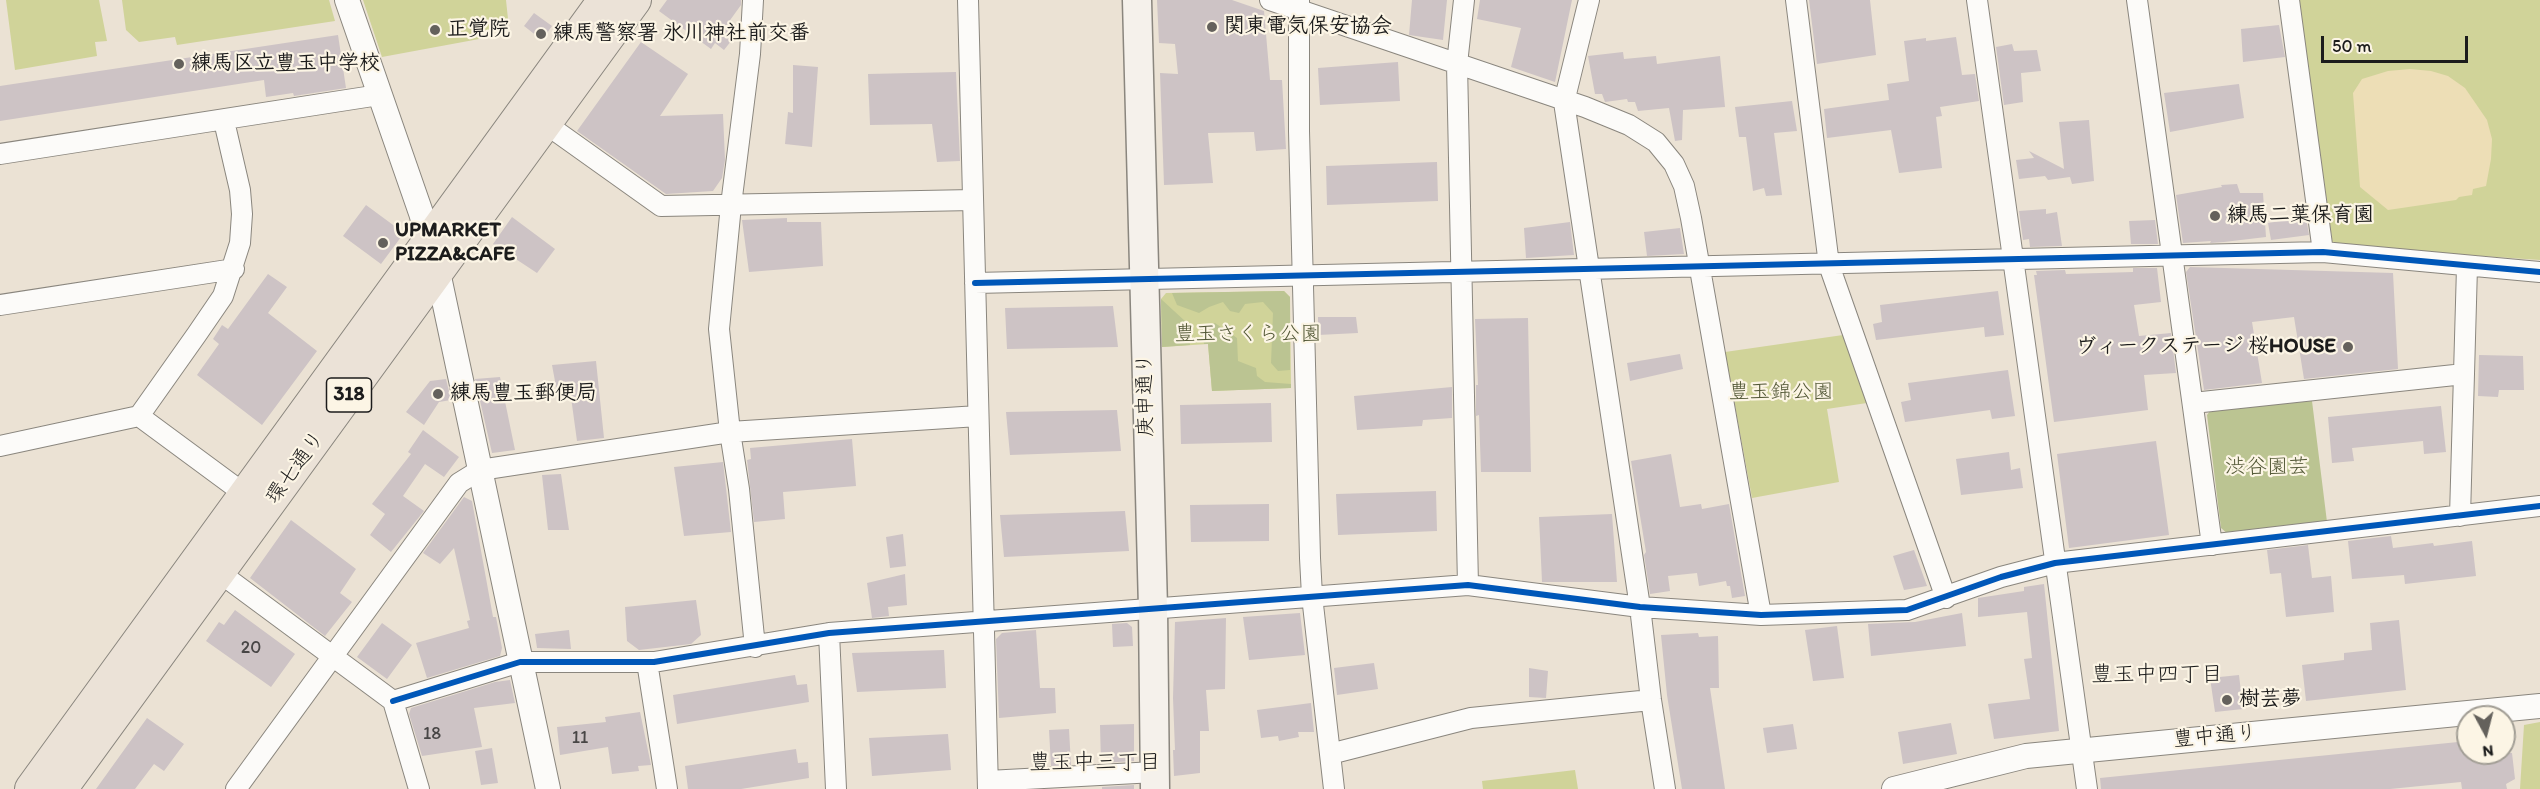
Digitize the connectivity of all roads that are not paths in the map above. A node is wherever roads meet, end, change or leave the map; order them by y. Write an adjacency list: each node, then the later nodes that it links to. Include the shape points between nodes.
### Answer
1 (348, 0): 16 (street)
2 (604, 0): 23 (main road, 環七通り / 318)
3 (635, 0): 19 (main road, 環七通り / 318)
4 (753, 0): 22 (street)
5 (968, 0): 21 (street)
6 (1137, 0): 36 (main road, 庚申通り)
7 (1270, 0): 14 (street)
8 (1464, 0): 15 (street)
9 (1589, 0): 17 (street)
10 (1796, 0): 27 (street)
11 (1977, 0): 26 (street)
12 (2138, 0): 25 (street)
13 (2289, 0): 24 (street)
14 (1299, 5): 15 (street); 35 (street)
15 (1456, 64): 17 (street); 34 (street)
16 (379, 95): 18 (street); 23 (street)
17 (1564, 102): 28 (street, via 1629,125 1656,142 1674,164 1684,186); 31 (street)
18 (224, 121): 20 (street); 30 (street, via 242,214)
19 (546, 124): 22 (street, via 661,206); 32 (main road, 環七通り / 318)
20 (0, 154)
21 (973, 200): 22 (street); 37 (street)
22 (731, 205): 43 (street, via 719,329)
23 (430, 242): 32 (street); 46 (main road, 環七通り / 318)
24 (2323, 252): 25 (street); 29 (street)
25 (2173, 256): 26 (street); 40 (street)
26 (2014, 261): 27 (street); 50 (street)
27 (1829, 265): 28 (street); 54 (street)
28 (1700, 267): 31 (street); 57 (street)
29 (2467, 267): 33 (street); 39 (street)
30 (234, 269): 38 (street); 41 (street, via 223,296)
31 (1590, 270): 34 (street); 55 (street)
32 (438, 272): 45 (street); 51 (main road, 環七通り / 318)
33 (2540, 272)
34 (1462, 273): 35 (street); 52 (street)
35 (1302, 277): 36 (street); 53 (street)
36 (1144, 280): 37 (street); 56 (main road, 庚申通り)
37 (975, 283): 42 (street)
38 (0, 305)
39 (2464, 374): 40 (street); 48 (street)
40 (2193, 403): 49 (street)
41 (140, 416): 44 (street); 46 (street)
42 (978, 416): 43 (street); 58 (street)
43 (730, 432): 45 (street); 60 (street)
44 (0, 446)
45 (480, 470): 61 (street, via 459,483); 62 (street)
46 (246, 495): 71 (main road, 環七通り / 318)
47 (2540, 506): 48 (street)
48 (2460, 516): 49 (street)
49 (2212, 544): 50 (street)
50 (2055, 563): 54 (street, via 2001,577); 67 (street)
51 (220, 573): 61 (street); 72 (main road, 環七通り / 318)
52 (1468, 585): 53 (street); 55 (street)
53 (1312, 596): 56 (street); 68 (street)
54 (1946, 598): 57 (street, via 1907,610)
55 (1640, 607): 57 (street); 64 (street)
56 (1153, 608): 58 (street); 69 (main road, 庚申通り)
57 (1761, 615)
58 (983, 623): 59 (street); 70 (street)
59 (829, 633): 60 (street); 77 (street)
60 (755, 647): 63 (street)
61 (333, 656): 65 (street); 73 (street)
62 (520, 662): 63 (street); 65 (street); 75 (street)
63 (647, 662): 76 (street)
64 (1651, 700): 68 (street, via 1471,718); 79 (street)
65 (393, 701): 74 (street)
66 (2540, 706): 67 (street, 豊中通り)
67 (2081, 750): 80 (street, 豊中通り, via 2026,756); 81 (street)
68 (1330, 754): 78 (street)
69 (1155, 781): 70 (street)
70 (988, 785)
71 (31, 789)
72 (61, 789)
73 (236, 789)
74 (419, 789)
75 (548, 789)
76 (667, 789)
77 (836, 789)
78 (1334, 789)
79 (1665, 789)
80 (1894, 789)
81 (2086, 789)

